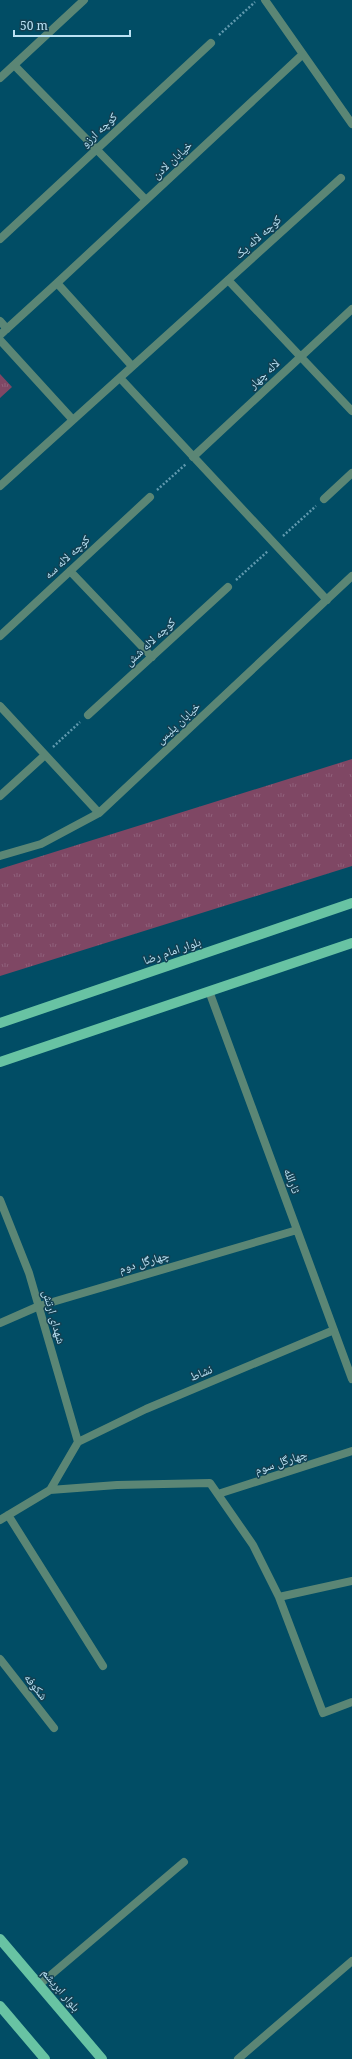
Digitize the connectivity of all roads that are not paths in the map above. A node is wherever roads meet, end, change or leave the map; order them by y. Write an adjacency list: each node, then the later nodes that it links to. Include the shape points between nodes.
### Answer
1 (84, 0): 5 (street)
2 (265, 0): 4 (street)
3 (211, 43): 8 (street, کوچه ارزو)
4 (304, 54): 7 (street); 10 (street, خیابان لادن)
5 (14, 65): 6 (street); 8 (street)
6 (0, 78)
7 (352, 124)
8 (96, 149): 10 (street); 11 (street, کوچه ارزو)
9 (341, 178): 12 (street, کوچه لاله یک)
10 (146, 200): 13 (street, خیابان لادن)
11 (2, 237)
12 (228, 280): 19 (street); 20 (street, کوچه لاله یک)
13 (57, 283): 16 (street, خیابان لادن); 20 (street)
14 (352, 309): 19 (street, لاله چهار)
15 (0, 321): 16 (street)
16 (7, 329): 17 (street, خیابان لادن)
17 (0, 336)
18 (0, 340): 23 (street)
19 (301, 357): 22 (street); 24 (street, لاله چهار)
20 (132, 366): 21 (street, کوچه لاله یک)
21 (120, 378): 23 (street, کوچه لاله یک); 24 (street)
22 (352, 411)
23 (73, 420): 26 (street)
24 (193, 457): 32 (street)
25 (352, 473): 28 (street)
26 (0, 486)
27 (150, 497): 29 (street, کوچه لاله سه)
28 (324, 499)
29 (70, 571): 33 (street, کوچه لاله سه); 34 (street)
30 (352, 576): 32 (street, خیابان پلیس)
31 (228, 587): 34 (street, کوچه لاله شش)
32 (327, 600): 39 (street, خیابان پلیس)
33 (0, 636)
34 (152, 657): 36 (street, کوچه لاله شش)
35 (0, 706): 37 (street)
36 (88, 715)
37 (45, 755): 38 (street); 39 (street)
38 (0, 796)
39 (99, 813): 40 (street, خیابان پلیس, via 41,844)
40 (0, 856)
41 (352, 903): 44 (main road, بلوار امام رضا)
42 (352, 943): 43 (main road)
43 (209, 991): 45 (main road); 47 (street, ثارالله)
44 (0, 1023)
45 (0, 1062)
46 (0, 1203): 48 (street, شهدای ارتش, via 29,1274)
47 (297, 1230): 48 (street, چهارگل دوم); 50 (street, ثارالله)
48 (38, 1306): 49 (street, چهارگل دوم); 52 (street, شهدای ارتش)
49 (0, 1323)
50 (334, 1330): 51 (street, ثارالله); 52 (street, نشاط, via 146,1409)
51 (352, 1379)
52 (78, 1442): 54 (street)
53 (352, 1452): 55 (street, چهارگل سوم)
54 (50, 1490): 55 (street, via 117,1485 210,1483); 56 (street)
55 (218, 1494): 59 (street, via 254,1545)
56 (8, 1515): 57 (street); 61 (street)
57 (0, 1520)
58 (352, 1581): 59 (street)
59 (279, 1597): 62 (street, via 324,1712)
60 (0, 1660): 63 (street, شکوفه)
61 (103, 1666)
62 (352, 1702)
63 (54, 1728)
64 (184, 1862): 67 (street)
65 (0, 1939): 67 (main road, بلوار ابریشم)
66 (352, 1961): 71 (street)
67 (39, 1984): 70 (main road, بلوار ابریشم)
68 (0, 2006): 69 (main road)
69 (45, 2059)
70 (102, 2059)
71 (238, 2059)

